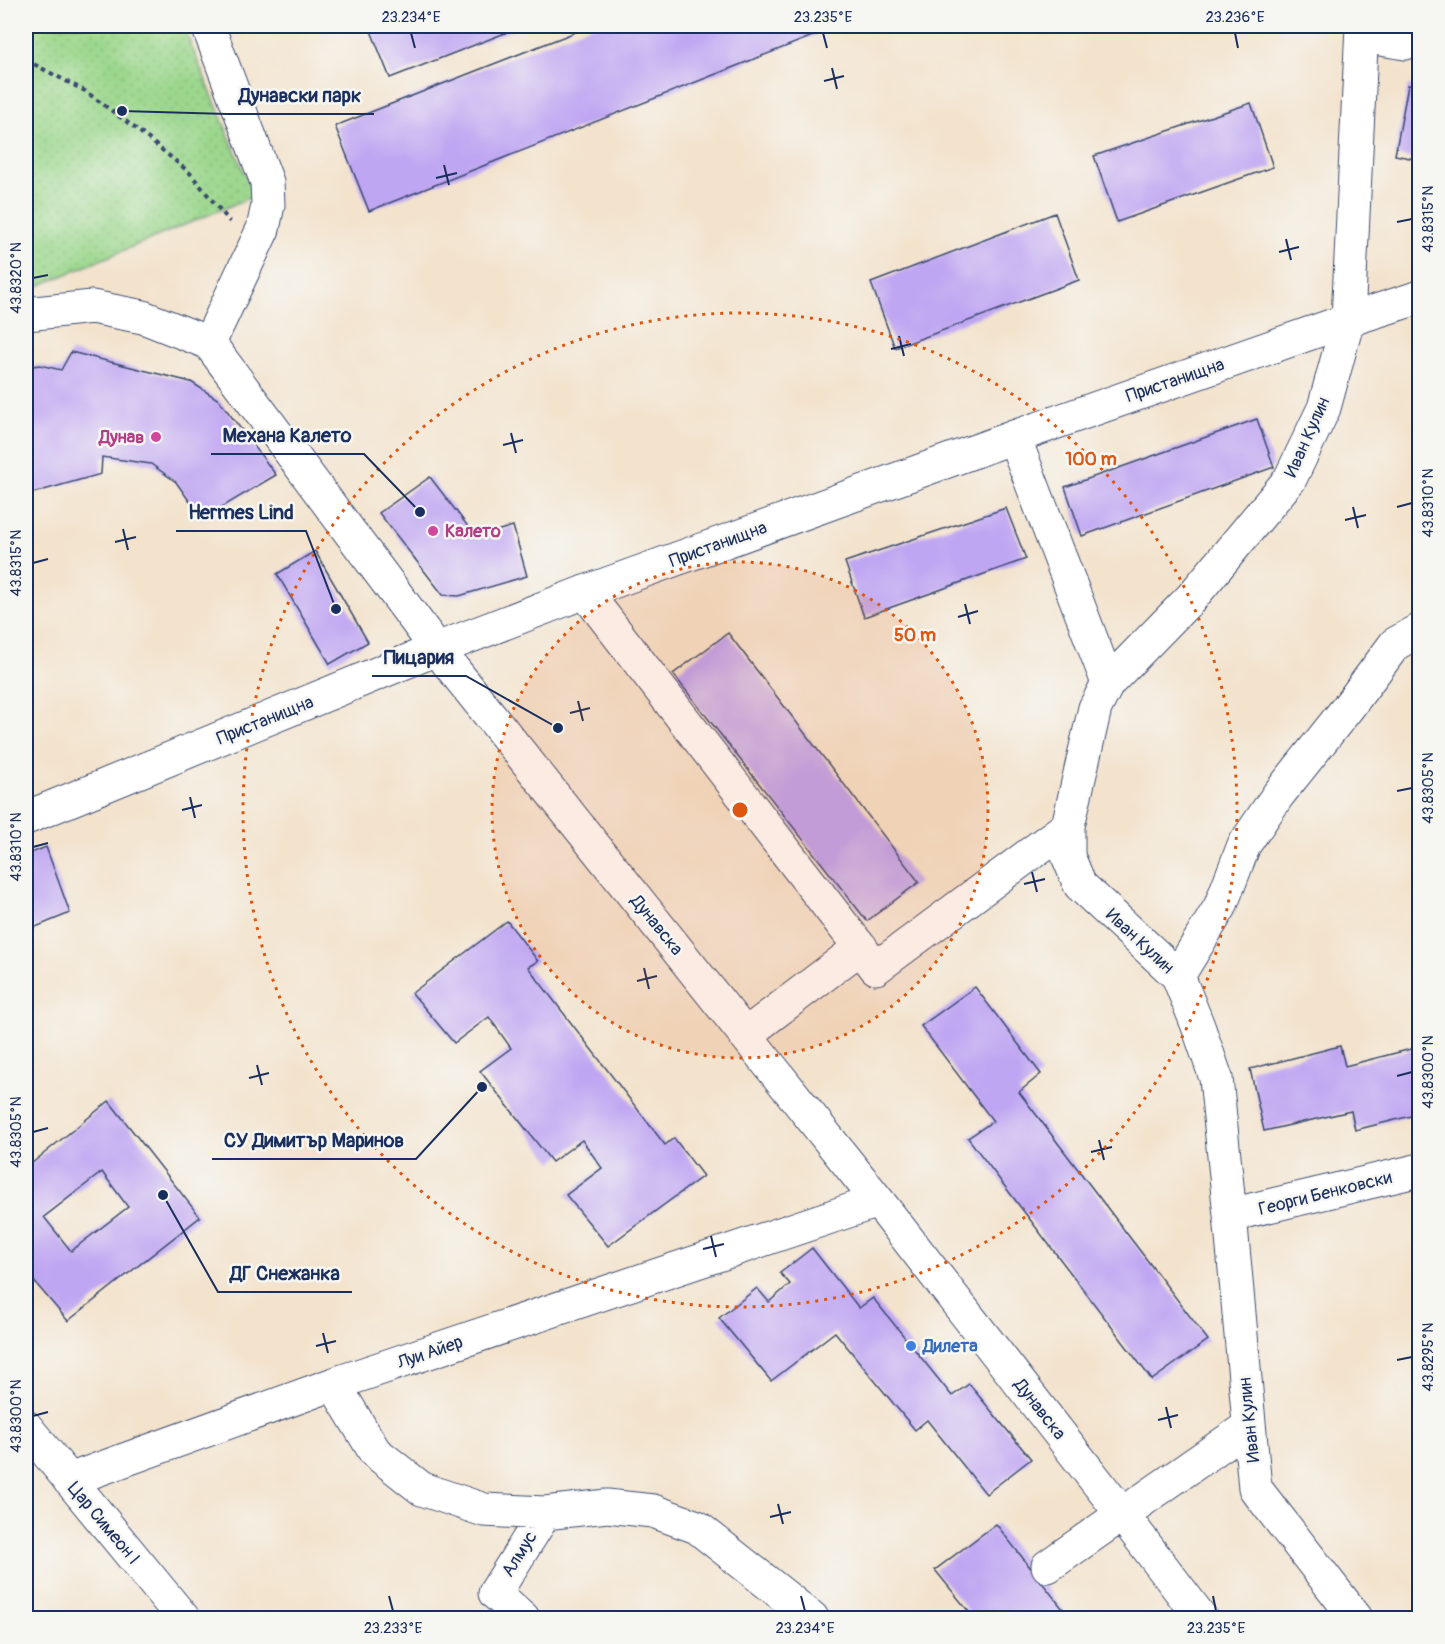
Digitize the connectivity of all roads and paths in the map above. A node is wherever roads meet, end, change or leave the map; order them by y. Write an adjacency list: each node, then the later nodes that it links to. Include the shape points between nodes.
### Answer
1 (208, 26): 5 (street, via 267,182 265,221)
2 (1362, 31): 3 (street, via 1405,43); 8 (street, Иван Кулин)
3 (1419, 39)
4 (26, 60): 5 (path, via 85,91 189,172)
5 (253, 249): 9 (street)
6 (1419, 297): 8 (street, Пристанищна)
7 (26, 314): 9 (street, via 92,307 143,317)
8 (1348, 320): 10 (street, Пристанищна); 14 (street, Иван Кулин, via 1324,408 1290,479 1192,597)
9 (209, 343): 13 (street, Дунавска)
10 (1014, 437): 11 (street, Пристанищна); 14 (street)
11 (585, 592): 13 (street, Пристанищна); 17 (street)
12 (1419, 630): 18 (street, via 1395,644 1278,795 1244,845 1220,907)
13 (437, 649): 15 (street, Пристанищна); 19 (street, Дунавска)
14 (1108, 683): 16 (street, Иван Кулин, via 1095,708)
15 (26, 818)
16 (1068, 826): 17 (street); 18 (street, Иван Кулин, via 1068,856 1080,885)
17 (868, 957): 19 (street)
18 (1178, 976): 22 (street, Иван Кулин, via 1216,1078)
19 (745, 1035): 21 (street, Дунавска)
20 (1419, 1170): 22 (street, Георги Бенковски)
21 (878, 1202): 23 (street, Луи Айер); 28 (street, Дунавска)
22 (1230, 1215): 24 (street, Иван Кулин)
23 (334, 1384): 26 (street, Луи Айер); 27 (street, via 375,1452 422,1489 484,1510)
24 (1248, 1426): 28 (street); 34 (street, Иван Кулин, via 1255,1488)
25 (26, 1427): 26 (street, Цар Симеон I)
26 (69, 1480): 30 (street, Цар Симеон I)
27 (545, 1513): 31 (street, Алмус, via 495,1593); 32 (street, via 607,1506 653,1511 698,1527)
28 (1122, 1514): 29 (street); 33 (street, Дунавска)
29 (1048, 1566)
30 (183, 1618)
31 (523, 1618)
32 (812, 1618)
33 (1201, 1618)
34 (1356, 1618)

